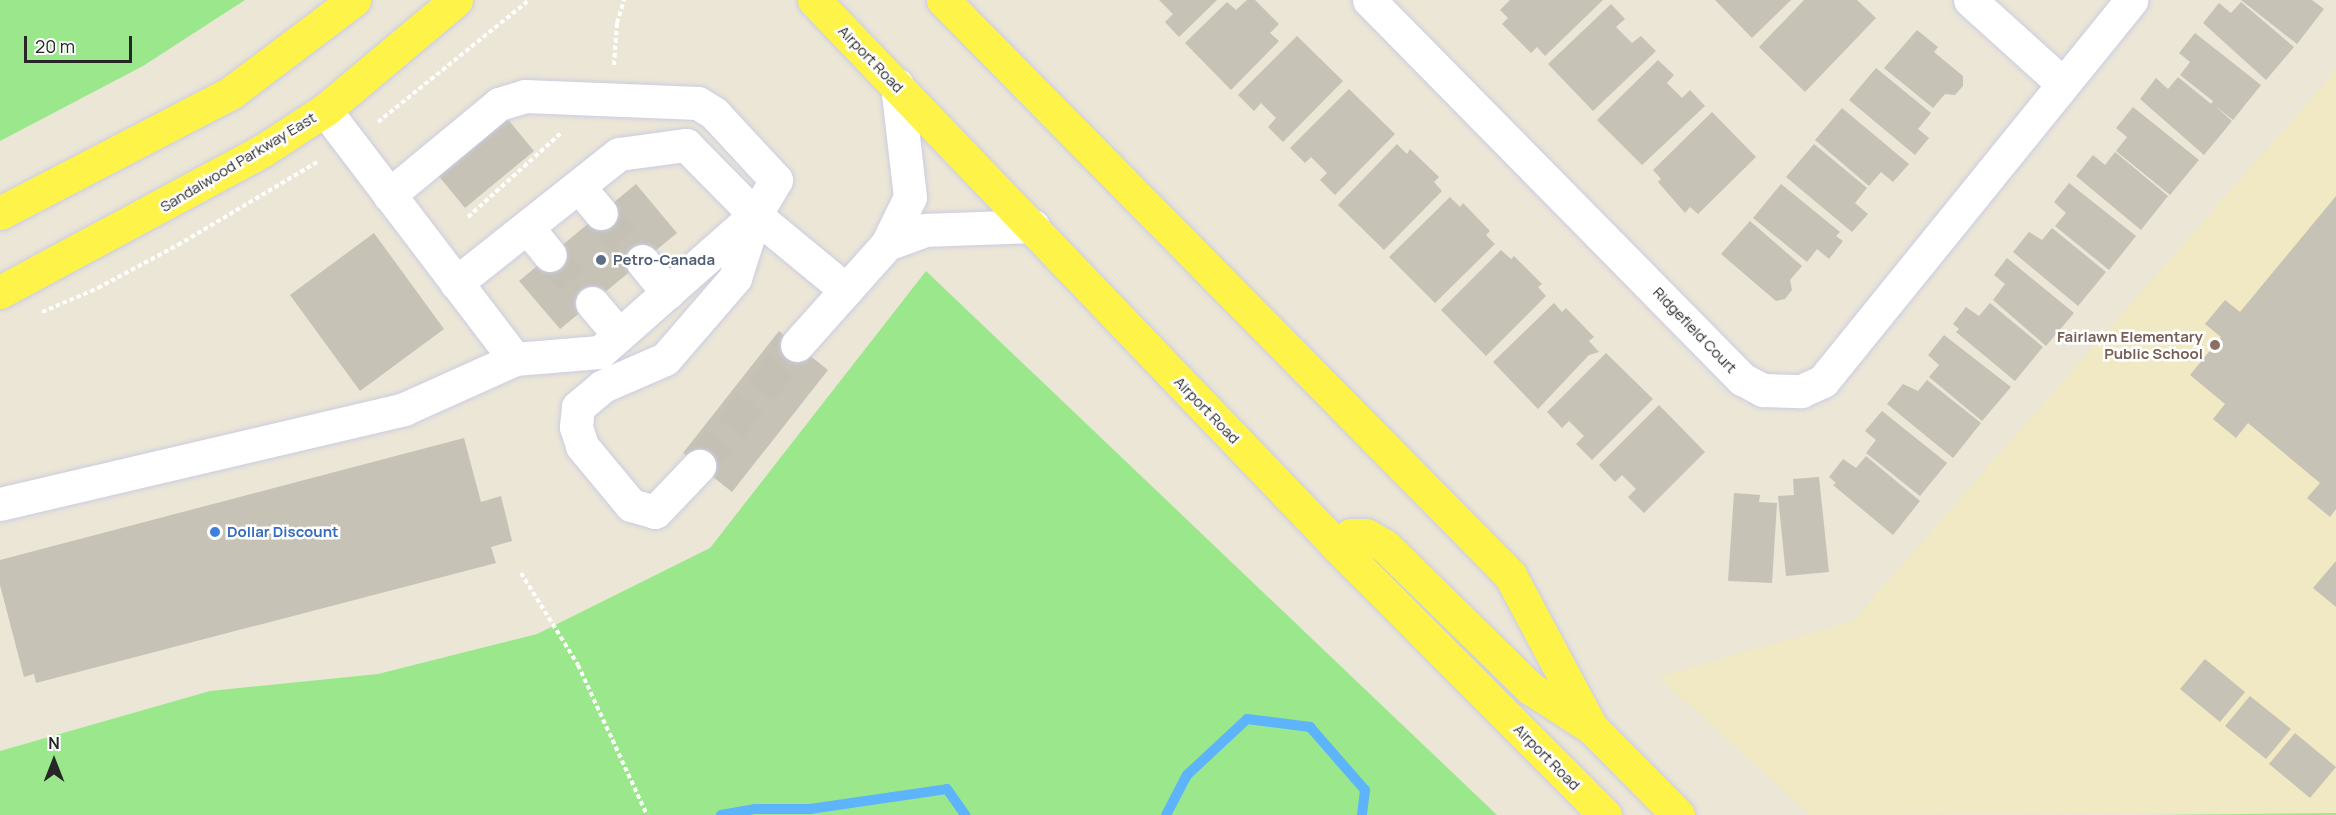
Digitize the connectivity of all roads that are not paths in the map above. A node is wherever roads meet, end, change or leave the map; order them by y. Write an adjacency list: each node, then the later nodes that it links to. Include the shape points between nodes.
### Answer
1 (354, 0): 13 (main road, via 232,92)
2 (456, 0): 10 (main road, Sandalwood Parkway East)
3 (814, 0): 9 (main road, Airport Road)
4 (943, 0): 32 (main road, via 1510,575)
5 (1369, 0): 8 (street, Ridgefield Court, via 1737,374 1763,390 1801,391 1823,381)
6 (1970, 0): 8 (street)
7 (2131, 0): 8 (street, Ridgefield Court)
8 (2063, 84)
9 (897, 85): 16 (main road, Airport Road); 18 (street, via 910,197)
10 (325, 110): 12 (street); 23 (main road, Sandalwood Parkway East, via 262,151)
11 (579, 187): 14 (street); 15 (street, via 619,154 686,145); 17 (street)
12 (389, 195): 15 (street, via 499,104 525,96 698,103 714,113 776,180); 21 (street)
13 (0, 213)
14 (601, 213)
15 (755, 215): 22 (street); 24 (street); 29 (street, via 735,278 665,359 603,386 578,407 576,427 582,446 631,505 656,512)
16 (1033, 226): 18 (street, via 925,231); 31 (main road, Airport Road)
17 (527, 227): 19 (street); 21 (street)
18 (888, 244): 22 (street)
19 (550, 255)
20 (642, 261): 24 (street)
21 (456, 283): 28 (street)
22 (846, 290): 27 (street)
23 (0, 292)
24 (668, 292): 26 (street)
25 (592, 303): 26 (street)
26 (619, 335): 28 (street, via 600,352)
27 (797, 345)
28 (515, 359): 30 (street, via 404,409)
29 (699, 466)
30 (0, 504)
31 (1337, 546): 32 (main road, via 1351,535 1366,535 1385,546 1530,688); 33 (main road, Airport Road)
32 (1591, 727): 34 (main road)
33 (1605, 815)
34 (1678, 815)

